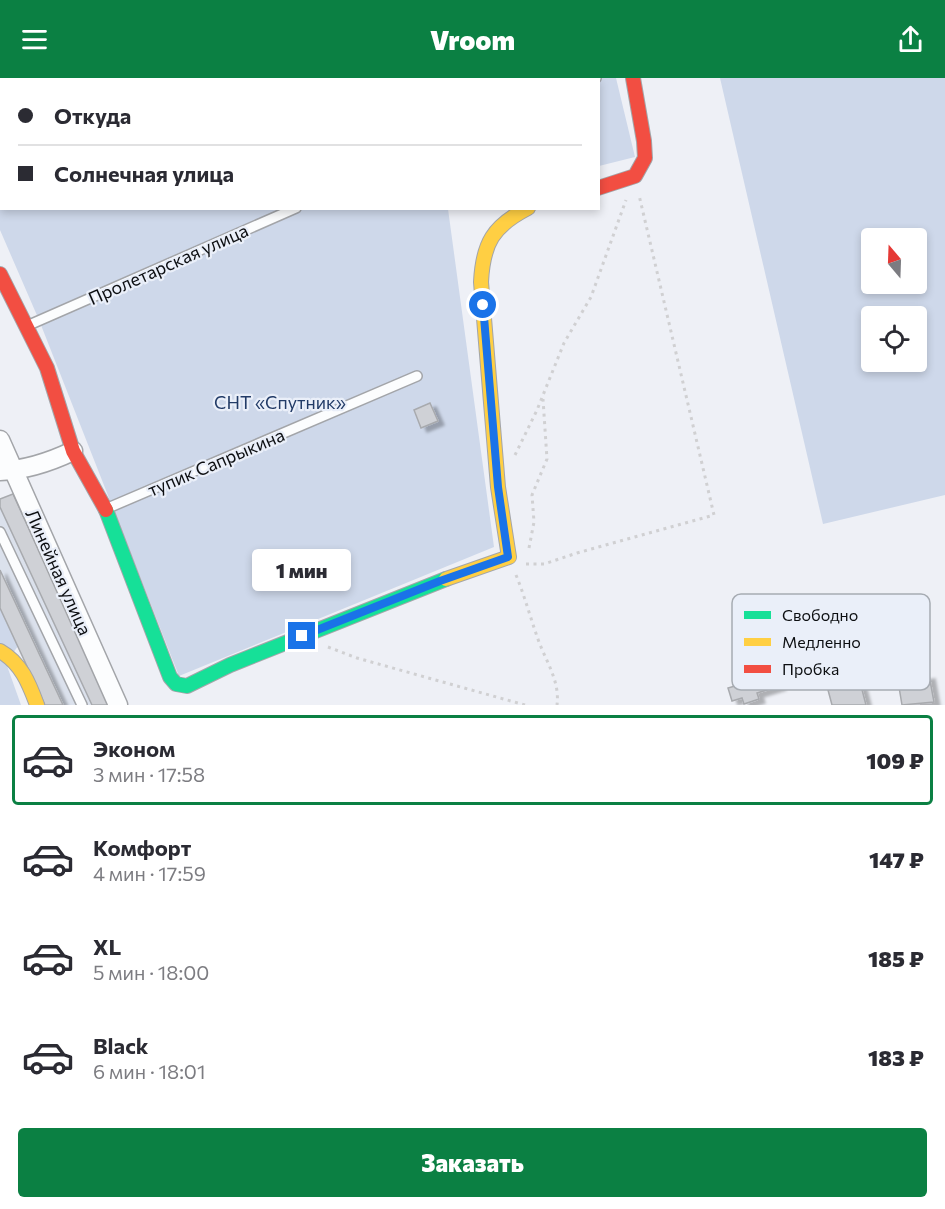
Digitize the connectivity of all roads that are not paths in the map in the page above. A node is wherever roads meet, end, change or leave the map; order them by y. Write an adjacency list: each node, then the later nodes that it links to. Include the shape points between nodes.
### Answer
1 (633, 78): 2 (street, via 645,158 634,176)
2 (600, 187)
3 (291, 210): 6 (lane, Пролетарская улица)
4 (524, 210): 11 (street, via 495,230 482,264 498,487 508,557 302,636 187,686 176,684 170,677)
5 (0, 274): 6 (street)
6 (26, 326): 9 (street, via 47,368)
7 (417, 376): 11 (lane, тупик Сапрыкина)
8 (0, 440): 10 (street, Линейная улица)
9 (73, 451): 10 (street, via 48,462); 11 (street)
10 (7, 471): 16 (street, Линейная улица)
11 (109, 508)
12 (0, 532): 15 (lane)
13 (0, 651): 14 (street, via 20,669)
14 (37, 705)
15 (82, 705)
16 (118, 705)

